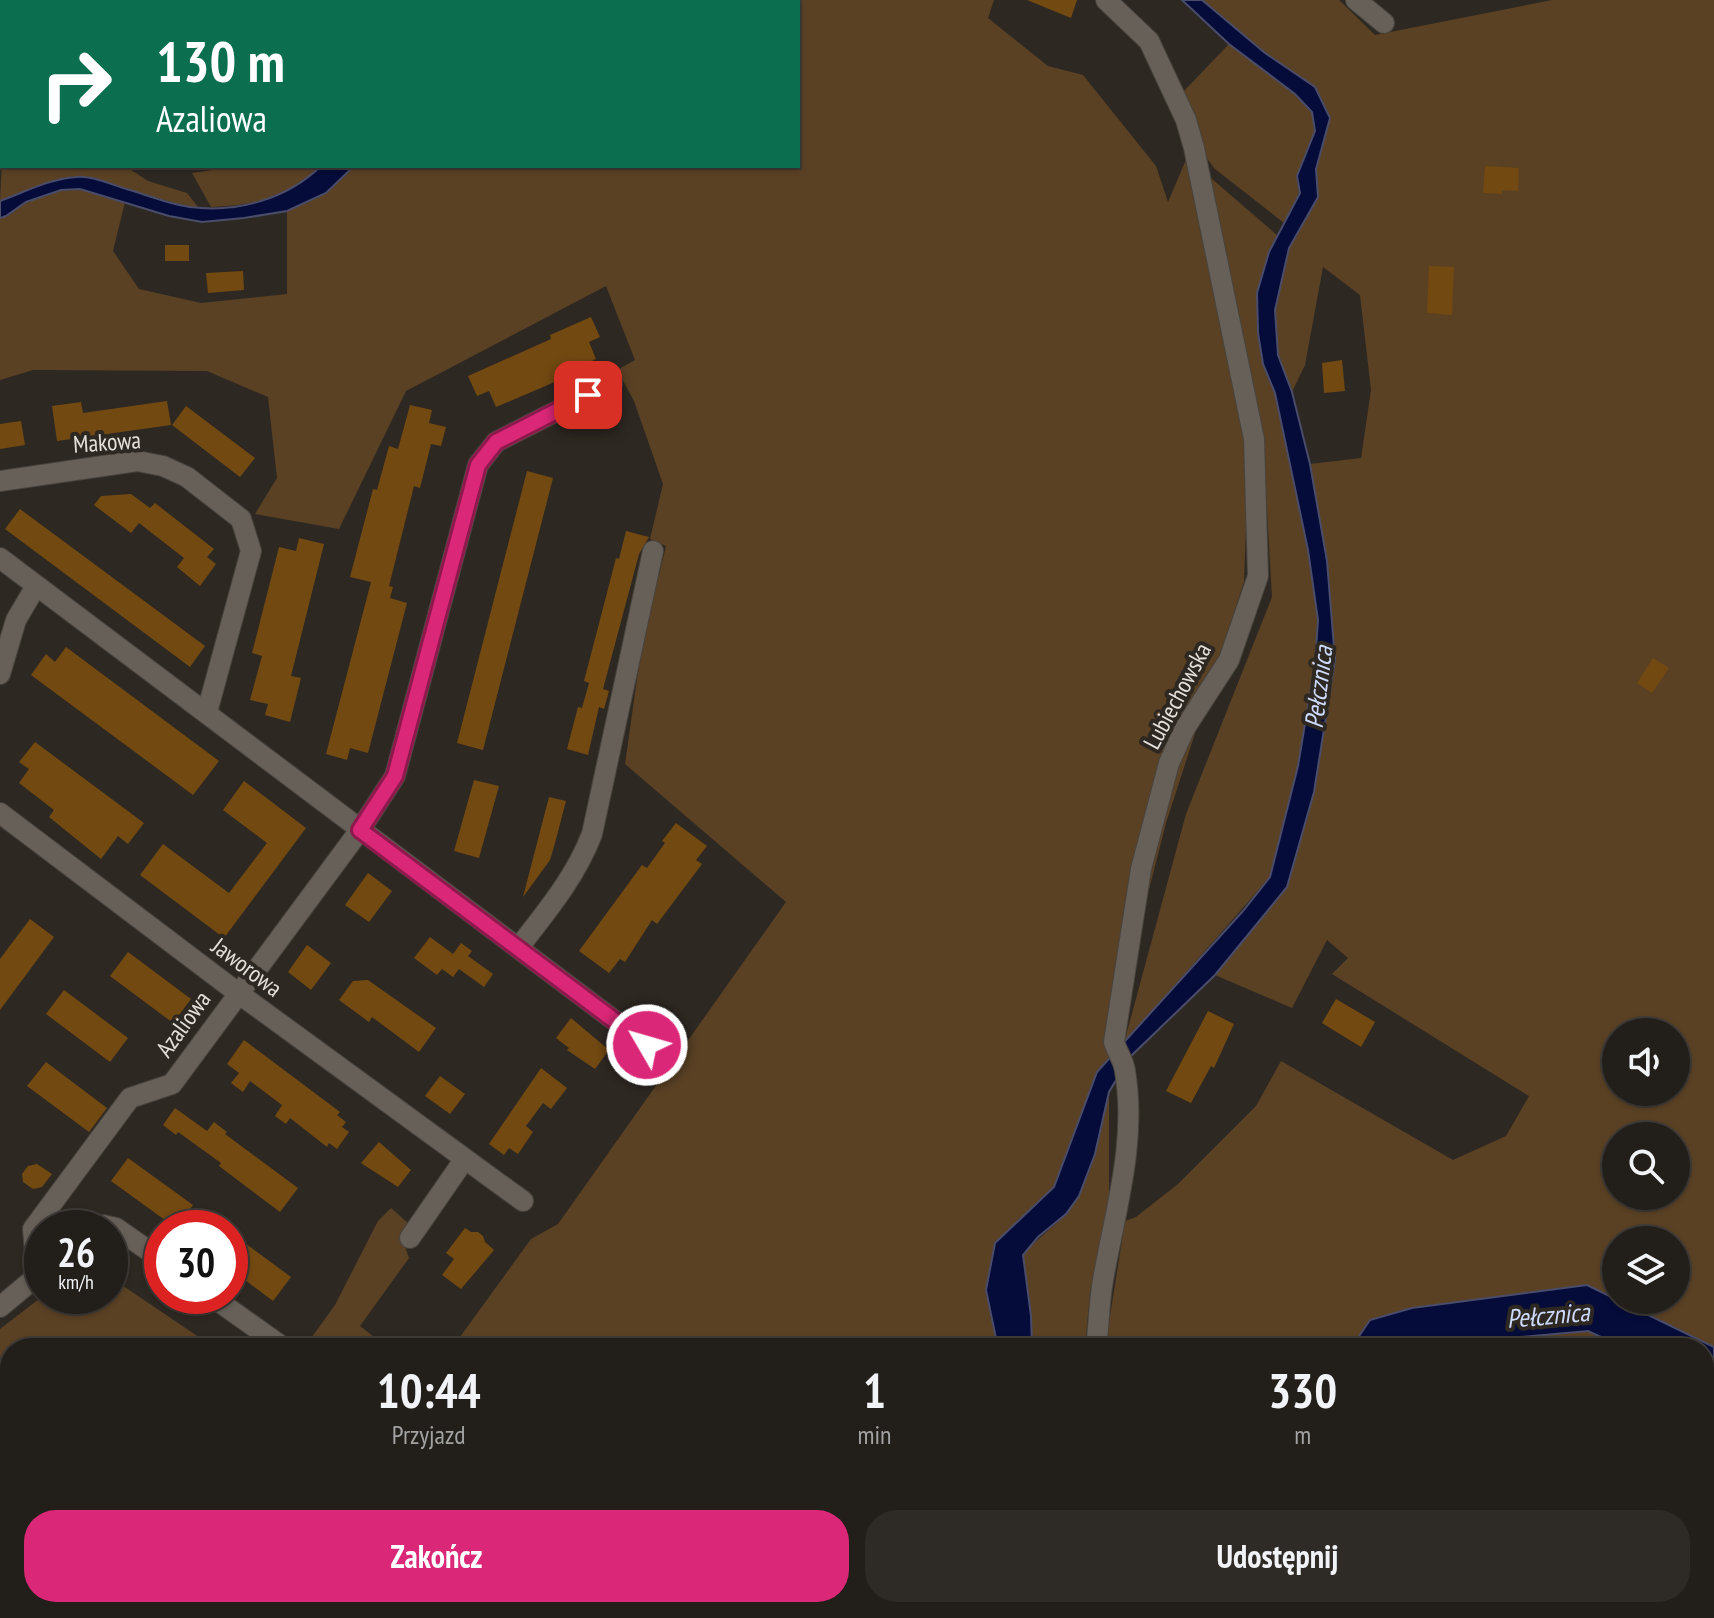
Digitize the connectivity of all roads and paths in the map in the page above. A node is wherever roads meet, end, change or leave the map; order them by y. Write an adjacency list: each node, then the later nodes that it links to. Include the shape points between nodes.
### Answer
1 (1106, 0): 24 (street, Lubiechowska, via 1149,41 1194,148 1254,439 1258,576 1229,660 1169,763 1141,869 1114,1042 1125,1068 1126,1160)
2 (1356, 0): 3 (street)
3 (1384, 23)
4 (612, 383): 12 (street, Azaliowa, via 496,442 478,465 395,776)
5 (0, 481): 10 (street, Makowa, via 137,461 187,477 241,519 251,551)
6 (653, 551): 13 (street, via 592,834 567,883)
7 (0, 558): 8 (street)
8 (36, 586): 9 (street, via 16,620); 10 (street)
9 (0, 674)
10 (207, 712): 12 (street)
11 (0, 813): 14 (street, Jaworowa)
12 (360, 830): 13 (street); 14 (street, Azaliowa)
13 (519, 947): 15 (street)
14 (238, 993): 16 (street, Jaworowa); 18 (street, Azaliowa, via 172,1084 130,1098)
15 (647, 1045)
16 (464, 1160): 17 (street, Jaworowa); 19 (street)
17 (523, 1201)
18 (47, 1210)
19 (410, 1238)
20 (24, 1287): 21 (street)
21 (0, 1307)
22 (236, 1314): 23 (street)
23 (270, 1338)
24 (1097, 1338)

